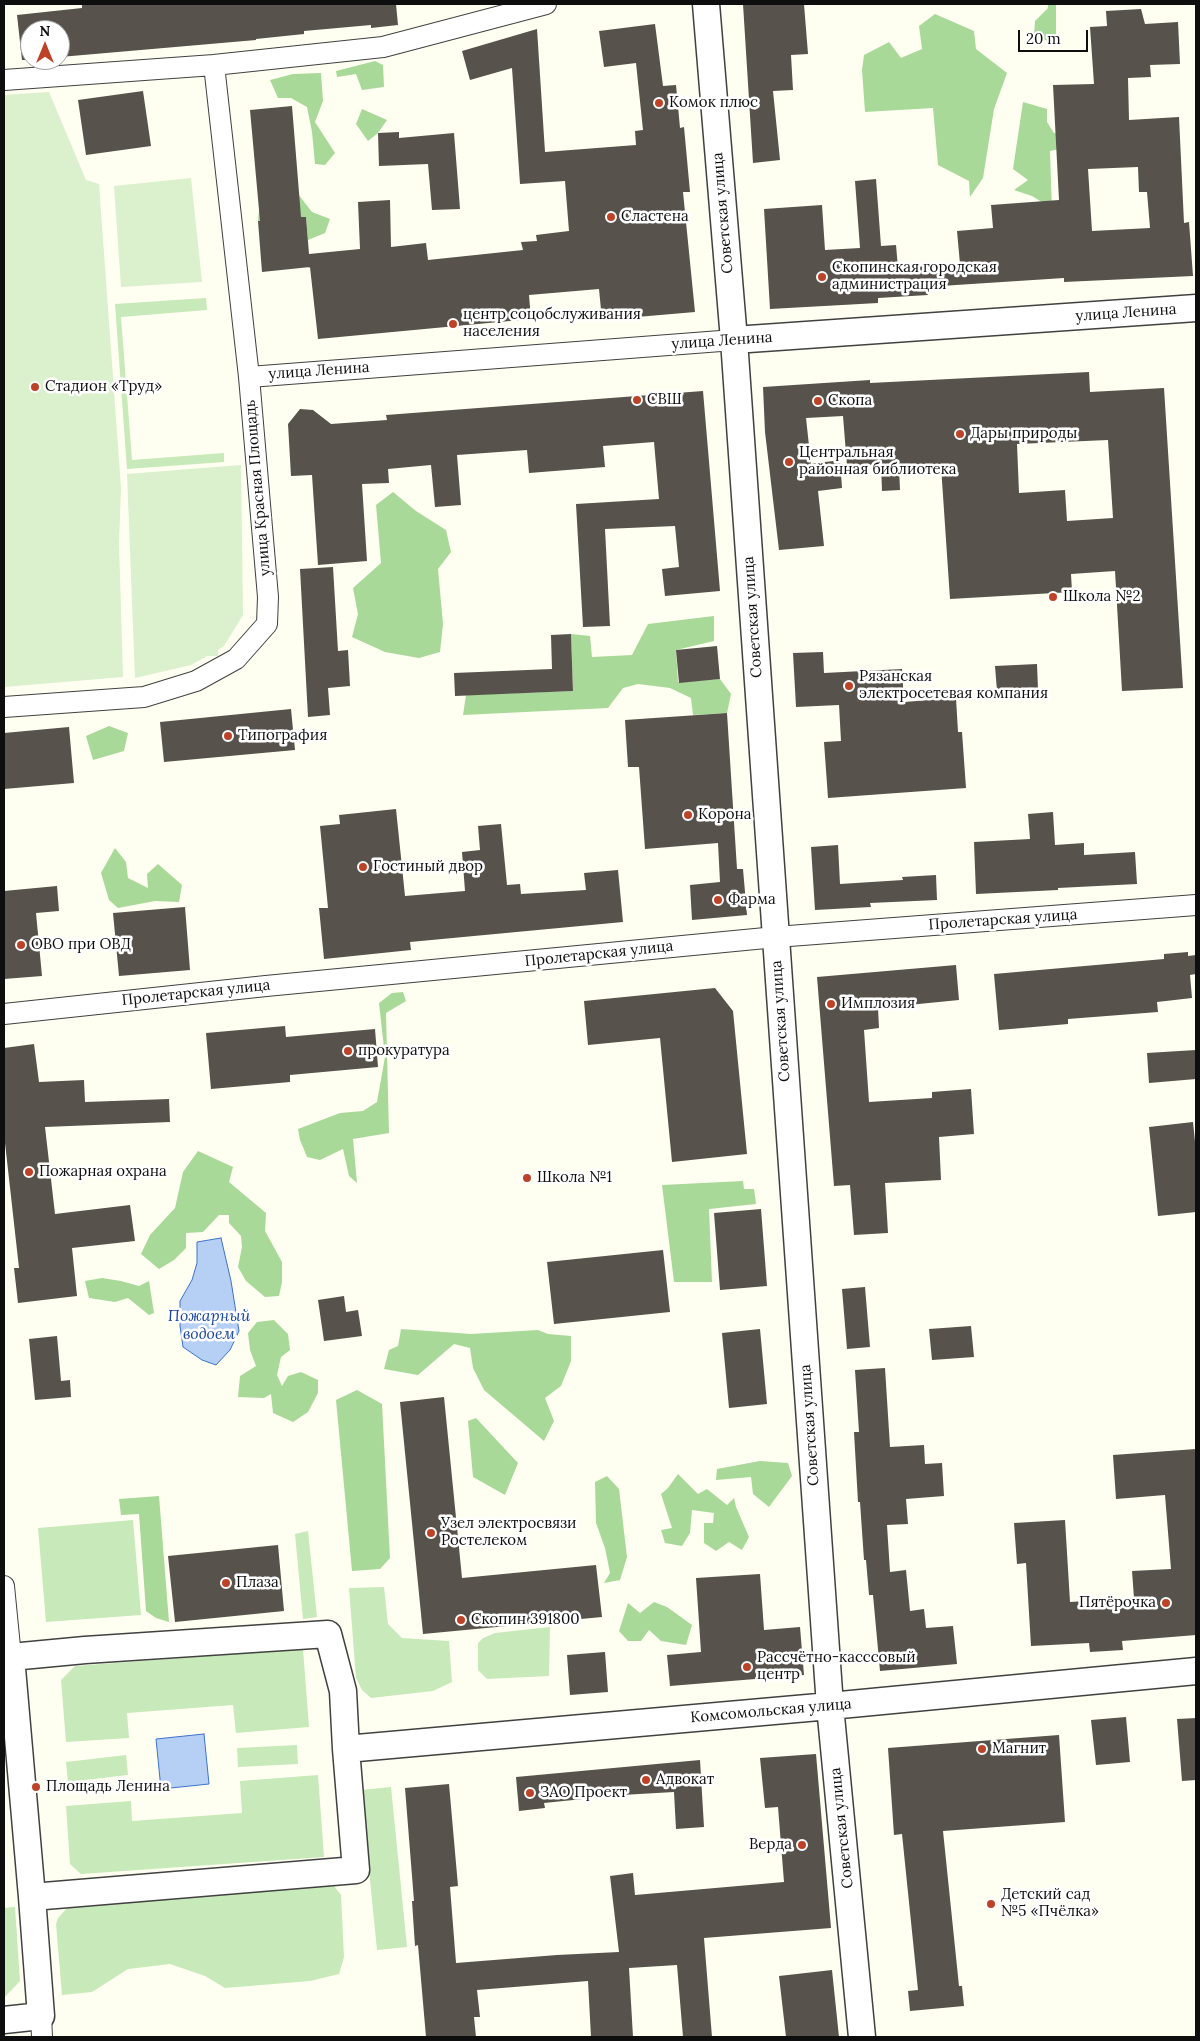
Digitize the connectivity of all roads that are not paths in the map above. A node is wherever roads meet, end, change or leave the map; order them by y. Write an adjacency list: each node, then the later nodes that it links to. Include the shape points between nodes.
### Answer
1 (546, 4): 3 (street, via 383,47)
2 (706, 4): 6 (street, Советская улица)
3 (214, 66): 4 (street); 7 (street, улица Красная Площадь)
4 (4, 80)
5 (1196, 308): 6 (street, улица Ленина)
6 (734, 340): 7 (street, улица Ленина); 10 (street, Советская улица)
7 (249, 377): 8 (street, улица Красная Площадь, via 268,597 267,624 236,659 196,681 144,697)
8 (4, 707)
9 (1196, 905): 10 (street, Пролетарская улица)
10 (776, 937): 11 (street, Пролетарская улица); 15 (street, Советская улица)
11 (4, 1014)
12 (4, 1586): 13 (street)
13 (11, 1657): 16 (street, via 328,1634 344,1691); 17 (street)
14 (1196, 1670): 15 (street, Комсомольская улица)
15 (830, 1706): 16 (street, Комсомольская улица); 20 (street, Советская улица)
16 (346, 1749): 17 (street, via 356,1870)
17 (32, 1897): 19 (street)
18 (4, 2020): 19 (street)
19 (41, 2027)
20 (862, 2037)

